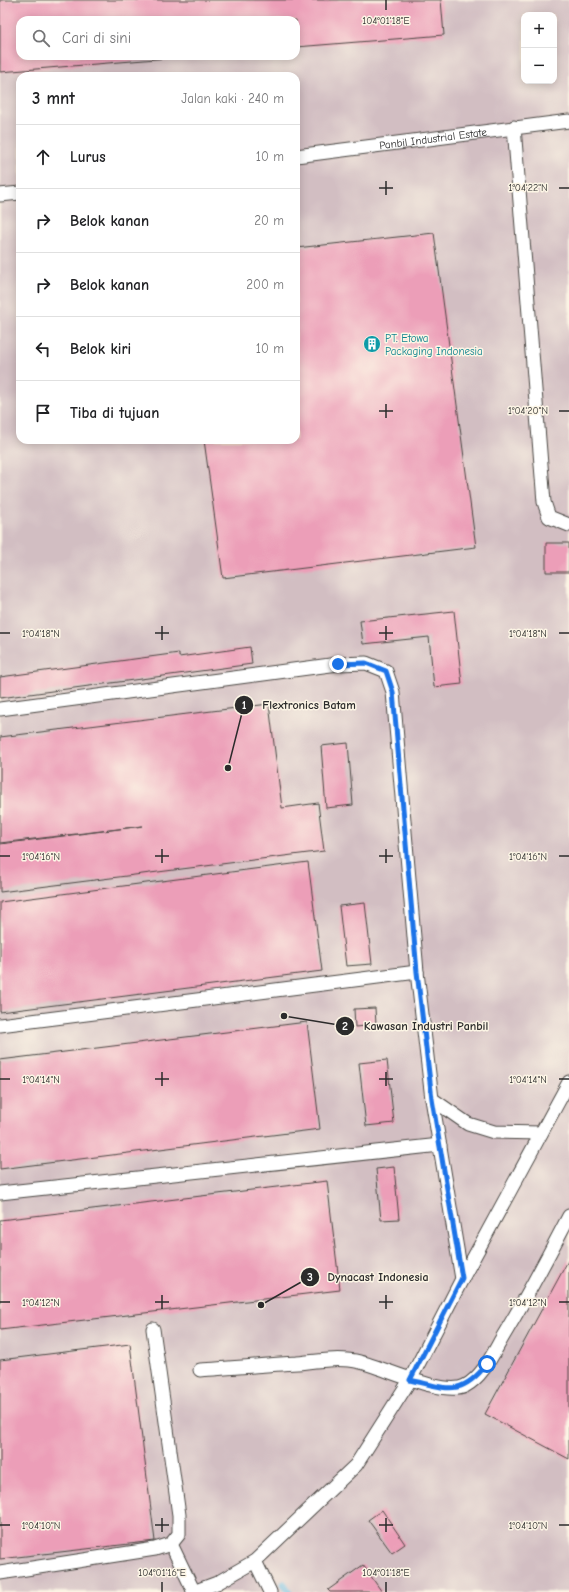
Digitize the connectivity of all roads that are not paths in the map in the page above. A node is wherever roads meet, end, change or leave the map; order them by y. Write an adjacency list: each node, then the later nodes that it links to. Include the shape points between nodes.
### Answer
1 (569, 121): 2 (lane, Panbil Industrial Estate)
2 (514, 127): 3 (lane, Panbil Industrial Estate); 6 (lane, via 544,502 549,517)
3 (300, 155)
4 (16, 193): 5 (lane)
5 (0, 195)
6 (569, 525)
7 (0, 709): 8 (lane, via 338,664 366,663 386,671 393,692)
8 (417, 972): 9 (lane); 11 (lane)
9 (0, 1025)
10 (569, 1082): 12 (lane)
11 (432, 1099): 12 (lane, via 468,1124 494,1132); 13 (lane)
12 (541, 1133): 16 (lane)
13 (440, 1145): 14 (lane); 16 (lane)
14 (0, 1193)
15 (569, 1216): 19 (lane, via 523,1302 476,1378 464,1387 446,1388)
16 (462, 1278): 19 (lane)
17 (153, 1329): 20 (lane, via 179,1515 179,1534)
18 (200, 1370): 19 (lane, via 334,1360 384,1368)
19 (410, 1380): 21 (lane, via 356,1465)
20 (171, 1544): 22 (lane, via 155,1549); 23 (lane)
21 (255, 1561): 23 (lane, via 217,1583); 24 (lane)
22 (0, 1573)
23 (194, 1592)
24 (270, 1592)

